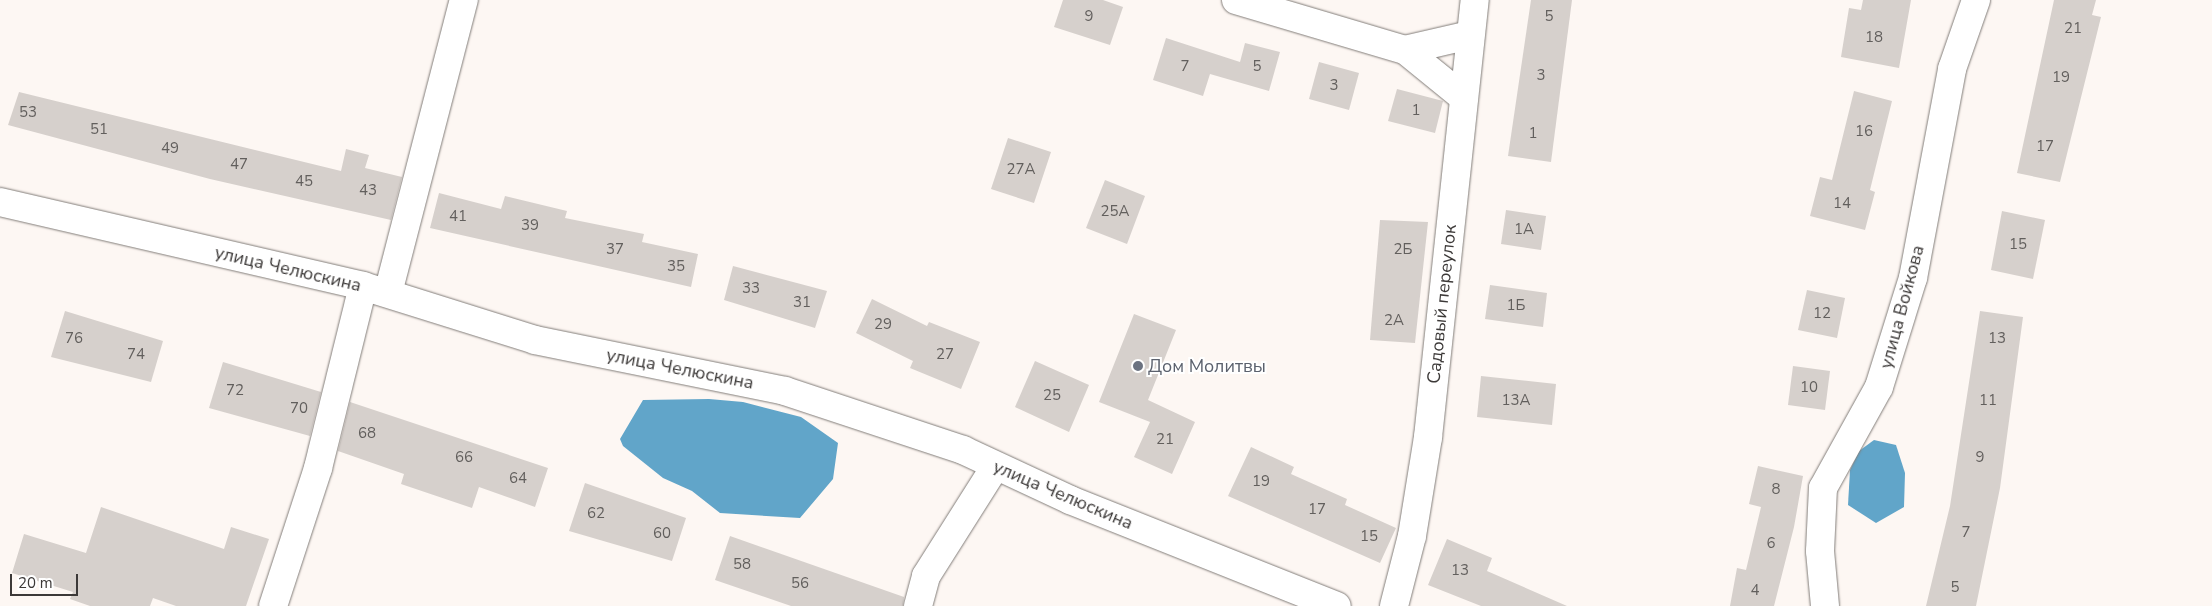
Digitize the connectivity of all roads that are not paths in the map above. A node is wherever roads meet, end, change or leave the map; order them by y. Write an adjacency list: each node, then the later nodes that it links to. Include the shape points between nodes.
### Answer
1 (464, 0): 9 (street)
2 (1236, 0): 6 (street)
3 (1475, 0): 5 (street, Садовый переулок)
4 (1976, 0): 15 (street, улица Войкова, via 1952,69 1913,278 1880,387 1823,488 1820,551)
5 (1470, 35): 6 (street); 7 (street, Садовый переулок)
6 (1405, 50): 7 (street)
7 (1464, 98): 14 (street, Садовый переулок, via 1428,437 1412,536)
8 (0, 202): 9 (street, улица Челюскина)
9 (376, 289): 10 (street, улица Челюскина, via 536,340 785,391 963,450); 11 (street)
10 (994, 467): 12 (street, via 926,576); 13 (street, улица Челюскина)
11 (273, 606)
12 (918, 606)
13 (1337, 606)
14 (1394, 606)
15 (1825, 606)

